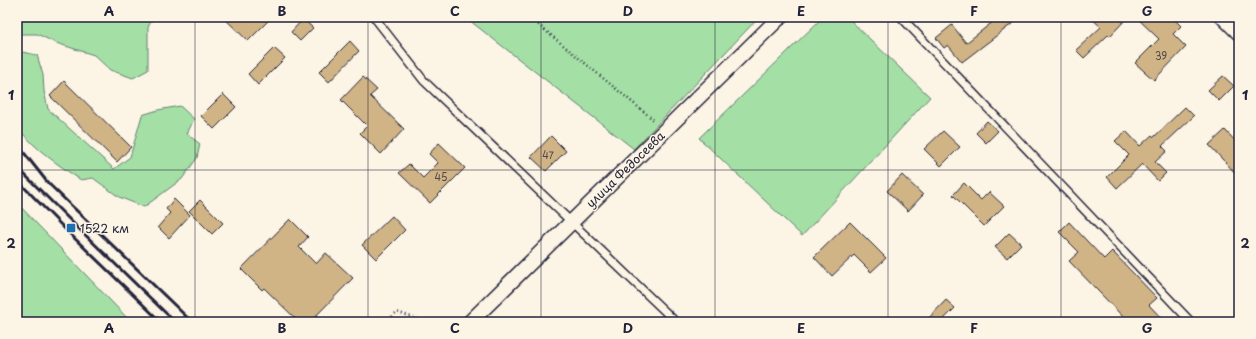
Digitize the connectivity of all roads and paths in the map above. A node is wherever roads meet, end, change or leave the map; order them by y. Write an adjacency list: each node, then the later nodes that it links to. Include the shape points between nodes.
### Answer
1 (374, 17): 8 (lane, via 424,80)
2 (529, 17): 7 (path)
3 (780, 17): 7 (street, улица Федосеева)
4 (901, 17): 13 (lane)
5 (1223, 17): 6 (street)
6 (1239, 33)
7 (664, 130): 8 (street, улица Федосеева)
8 (571, 222): 11 (street, улица Федосеева); 12 (lane)
9 (386, 322): 10 (path, via 397,312)
10 (426, 322)
11 (470, 322)
12 (676, 322)
13 (1191, 322)

